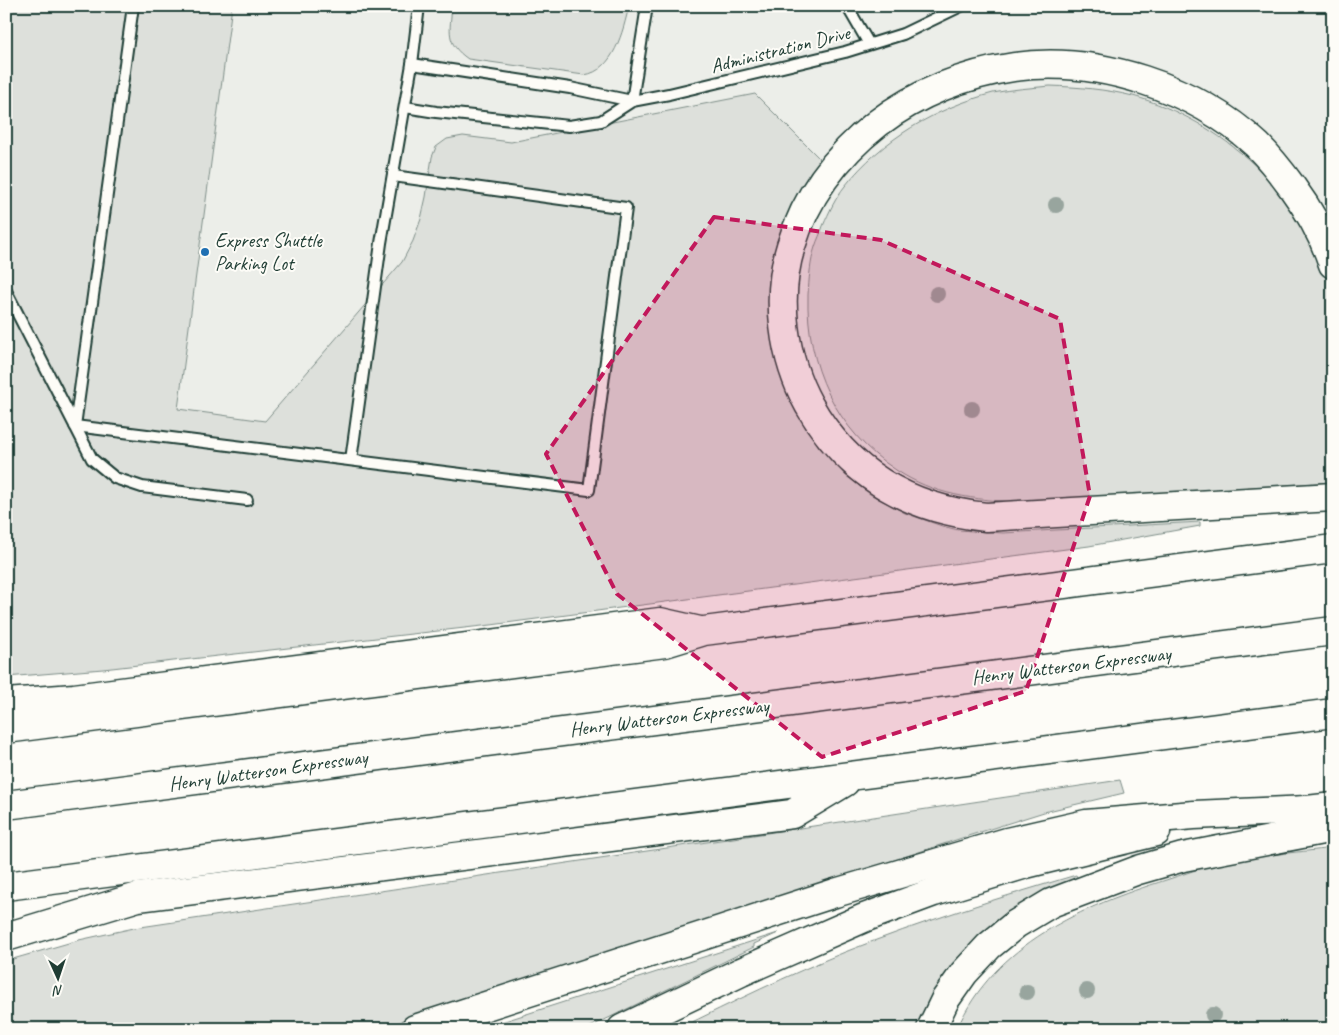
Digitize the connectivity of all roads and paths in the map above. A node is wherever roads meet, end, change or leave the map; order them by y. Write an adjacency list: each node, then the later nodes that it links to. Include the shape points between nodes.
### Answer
1 (133, 6): 13 (lane)
2 (419, 6): 7 (lane)
3 (647, 6): 8 (lane)
4 (847, 6): 6 (lane)
5 (961, 6): 6 (lane, Administration Drive, via 903,34)
6 (869, 44): 8 (lane, Administration Drive)
7 (412, 64): 8 (lane, Administration Drive, via 570,88); 9 (lane)
8 (632, 101): 9 (lane, Administration Drive, via 601,121 569,126)
9 (405, 107): 10 (lane)
10 (393, 176): 14 (lane); 14 (lane, via 626,208 589,490)
11 (1333, 264): 15 (highway, via 1316,225 1275,163 1257,144 1215,113 1154,82 1108,70 1061,65 1015,66 952,83 921,96 861,136 832,166 813,194 796,229 787,257 783,302 784,333 791,363 800,390 816,418 856,465 906,498 960,514 986,517)
12 (6, 291): 13 (lane)
13 (75, 426): 14 (lane); 16 (lane, via 92,459 115,478 142,486)
14 (351, 460)
15 (1333, 497)
16 (248, 500)
17 (1333, 549): 18 (highway)
18 (704, 631): 20 (highway, via 660,622 74,698); 22 (highway, via 665,643)
19 (1333, 632): 24 (highway, Henry Watterson Expressway)
20 (6, 703)
21 (1333, 713): 23 (highway)
22 (6, 729)
23 (853, 776): 27 (highway); 28 (highway, via 792,814 138,897)
24 (6, 805)
25 (1320, 809): 29 (highway, via 1086,824 1007,842 835,893); 30 (highway, via 1185,826 1026,864 934,892 855,921)
26 (1333, 828): 31 (highway, via 1184,857 1138,870 1051,903 1016,924 989,946 945,1000)
27 (6, 886)
28 (6, 936)
29 (415, 1029)
30 (622, 1029)
31 (931, 1029)

